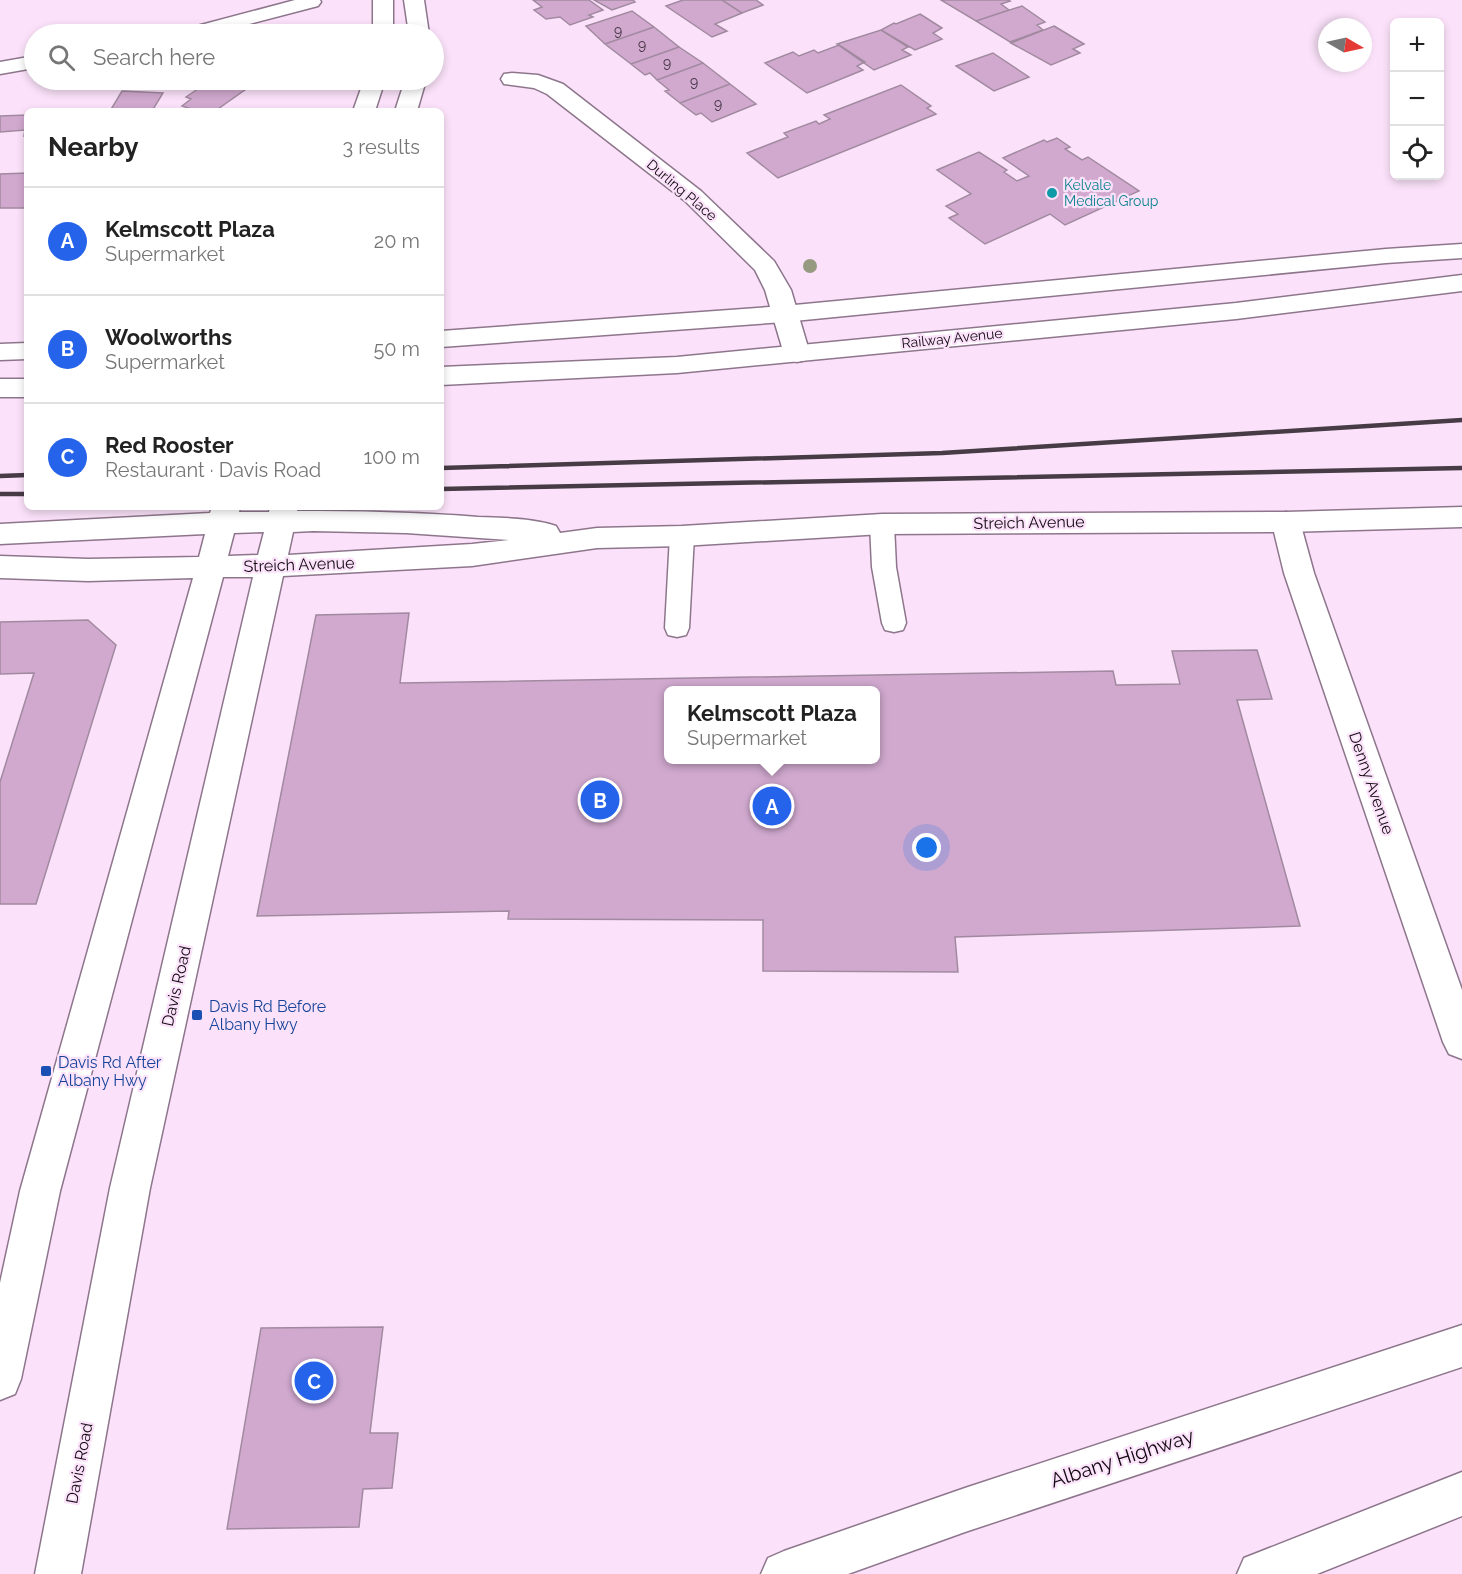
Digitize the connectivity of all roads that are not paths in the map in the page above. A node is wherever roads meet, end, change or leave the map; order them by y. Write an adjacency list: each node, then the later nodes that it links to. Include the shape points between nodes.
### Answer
1 (383, 0): 5 (main road)
2 (414, 0): 6 (main road)
3 (311, 2): 4 (main road)
4 (227, 24)
5 (383, 24)
6 (418, 24)
7 (24, 64): 8 (main road)
8 (0, 68)
9 (512, 79): 16 (main road, Durling Place, via 555,89 693,196 765,266 778,290)
10 (370, 90): 12 (main road)
11 (412, 90): 13 (main road)
12 (364, 108)
13 (407, 108)
14 (1462, 251): 16 (main road)
15 (1462, 283): 20 (main road, Railway Avenue, via 1236,311)
16 (784, 314): 17 (main road); 20 (main road, Durling Place)
17 (444, 339)
18 (24, 351): 19 (main road)
19 (0, 352)
20 (797, 354): 21 (main road, Railway Avenue, via 677,365)
21 (444, 376)
22 (0, 387): 23 (main road)
23 (24, 388)
24 (282, 513): 25 (main road, Streich Avenue); 31 (main road, Streich Avenue, via 475,525); 33 (main road, Davis Road)
25 (224, 515): 29 (main road, Streich Avenue); 32 (main road)
26 (1462, 517): 27 (main road, Streich Avenue)
27 (1286, 522): 28 (main road, Streich Avenue); 37 (main road, Denny Avenue, via 1299,573)
28 (882, 524): 30 (main road, Streich Avenue); 35 (lane)
29 (0, 534)
30 (682, 536): 31 (main road, Streich Avenue); 36 (lane)
31 (597, 538): 33 (main road, Streich Avenue, via 472,555)
32 (211, 566): 33 (main road, Streich Avenue); 34 (main road, Streich Avenue, via 88,570); 39 (main road, via 40,1191)
33 (269, 566): 41 (main road, Davis Road, via 130,1188)
34 (0, 567)
35 (894, 623)
36 (677, 628)
37 (1462, 1042)
38 (1462, 1346): 42 (main road, Albany Highway)
39 (0, 1378)
40 (1462, 1494): 43 (main road)
41 (58, 1574)
42 (784, 1574)
43 (1260, 1574)

